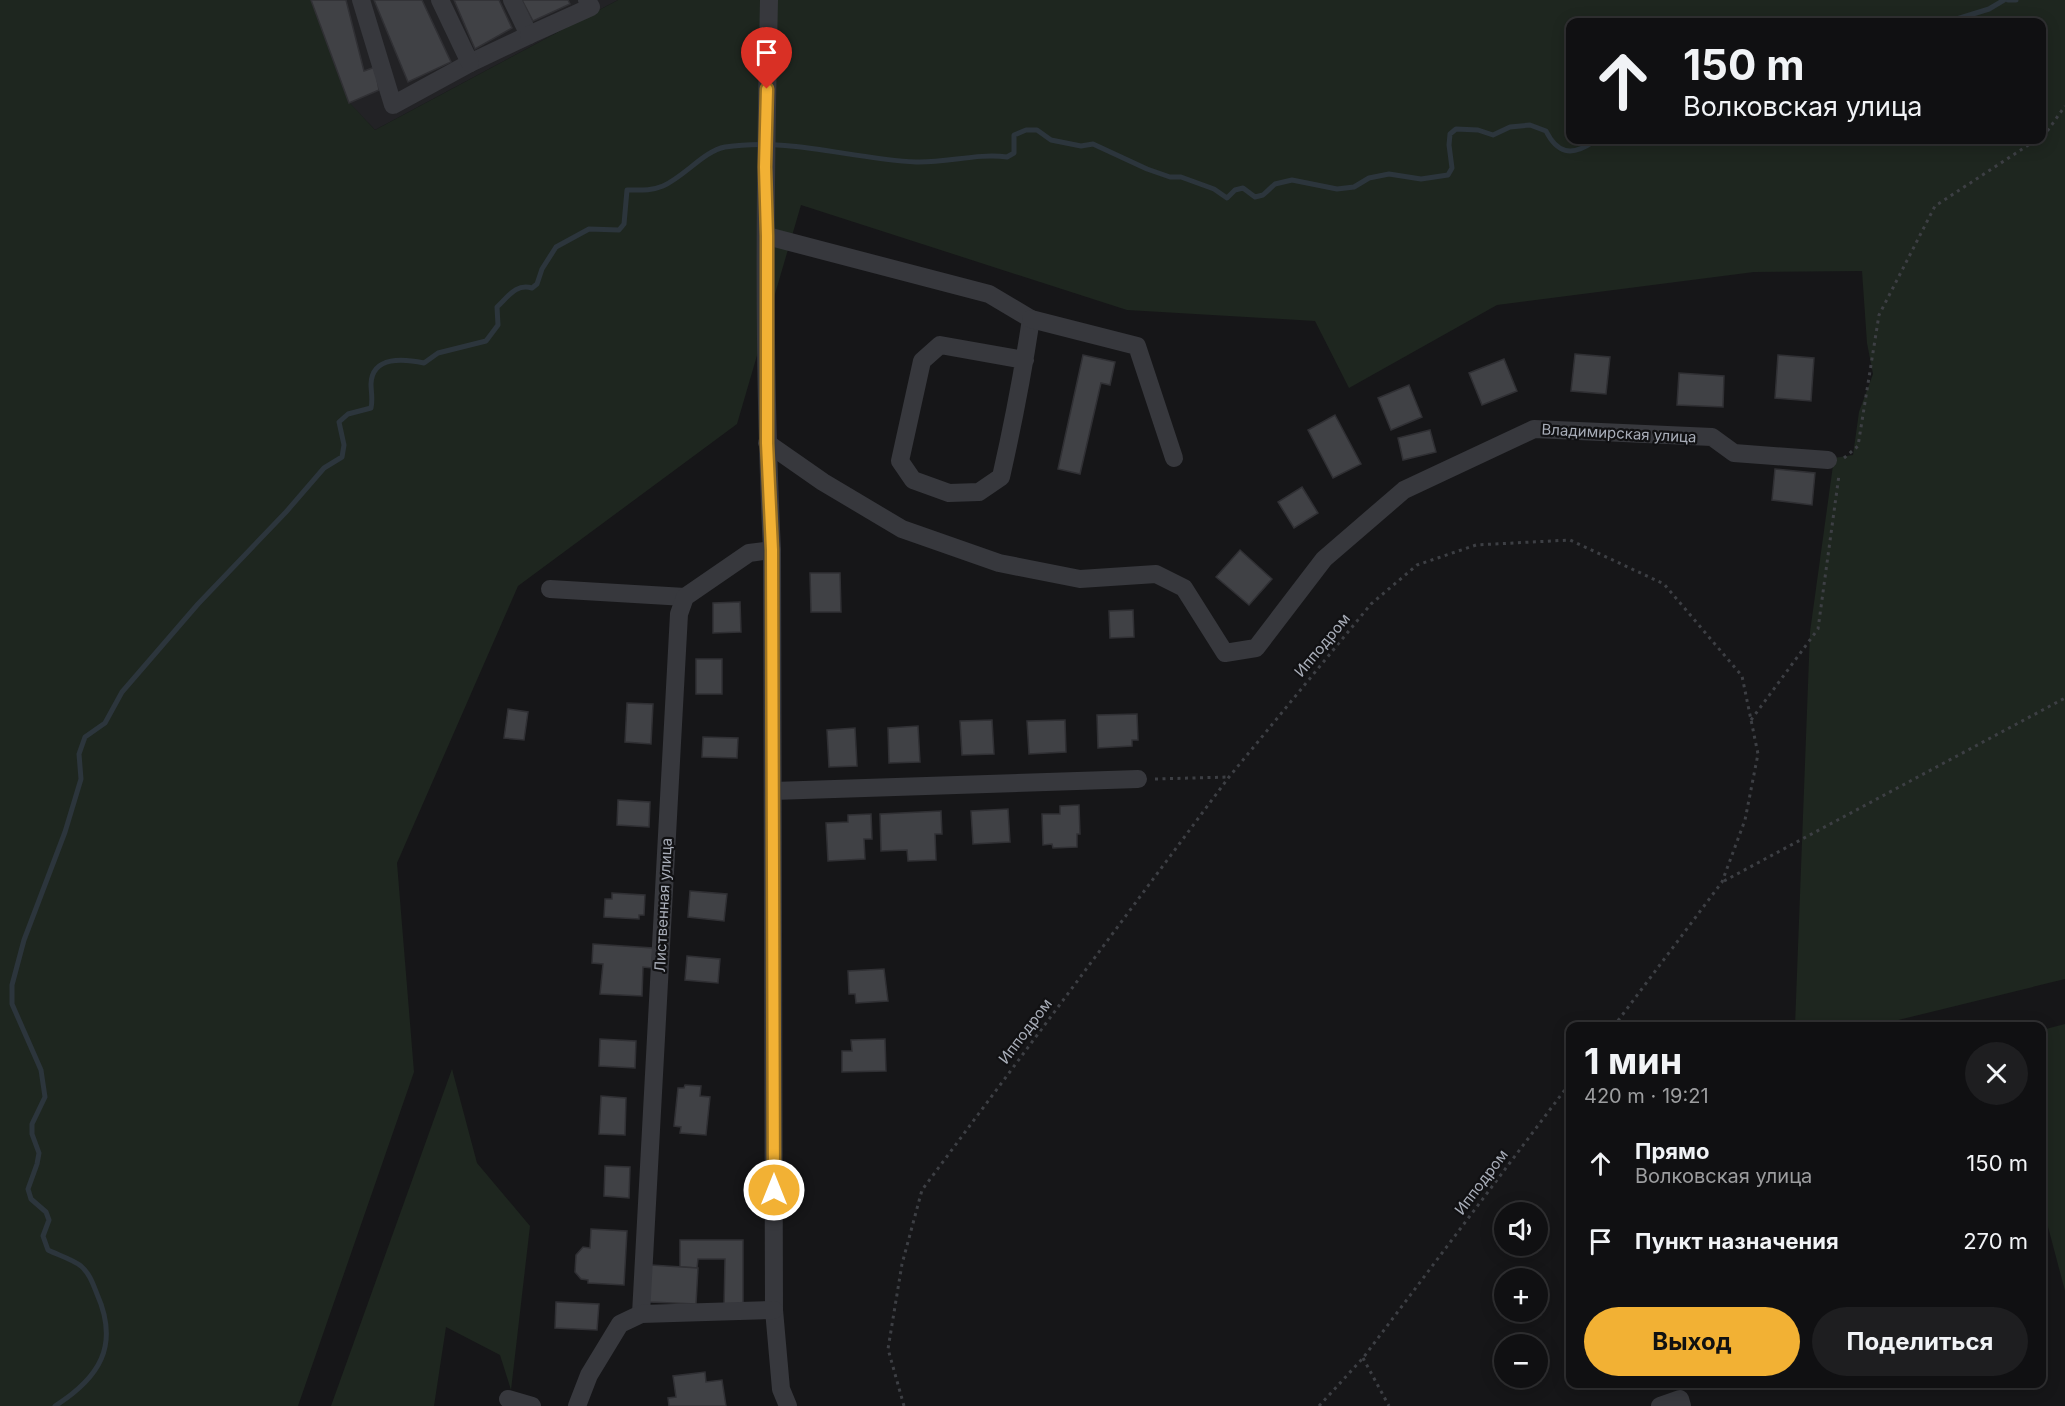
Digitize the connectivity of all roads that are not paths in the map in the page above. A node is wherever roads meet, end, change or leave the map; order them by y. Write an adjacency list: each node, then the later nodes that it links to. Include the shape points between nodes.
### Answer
1 (361, 0): 7 (street, via 393,105)
2 (440, 0): 7 (street)
3 (512, 0): 6 (street)
4 (769, 0): 8 (street)
5 (594, 2): 6 (street)
6 (529, 35): 7 (street)
7 (470, 63)
8 (767, 236): 9 (street, via 989,294); 11 (street)
9 (1032, 319): 10 (street); 12 (street, via 1137,346)
10 (1025, 360): 10 (street, via 1001,477 979,492 950,493 913,480 900,462 922,361 940,345)
11 (767, 443): 13 (street, Владимирская улица, via 823,482 902,528 999,563 1080,579 1156,574 1184,588 1225,652 1256,648 1324,559 1404,490 1534,429 1712,437 1734,453); 14 (street)
12 (1174, 458)
13 (1834, 460)
14 (772, 550): 16 (street, via 749,553); 18 (street)
15 (550, 590): 16 (street)
16 (686, 597): 20 (street, Лиственная улица, via 678,614)
17 (1138, 779): 18 (street)
18 (773, 791): 19 (street)
19 (774, 1310): 20 (street); 24 (street, via 781,1389)
20 (641, 1314): 23 (street, via 620,1324 589,1375)
21 (508, 1400): 22 (street)
22 (532, 1406)
23 (577, 1406)
24 (788, 1406)
25 (1660, 1406): 26 (street, via 1680,1400)
26 (1682, 1406)

